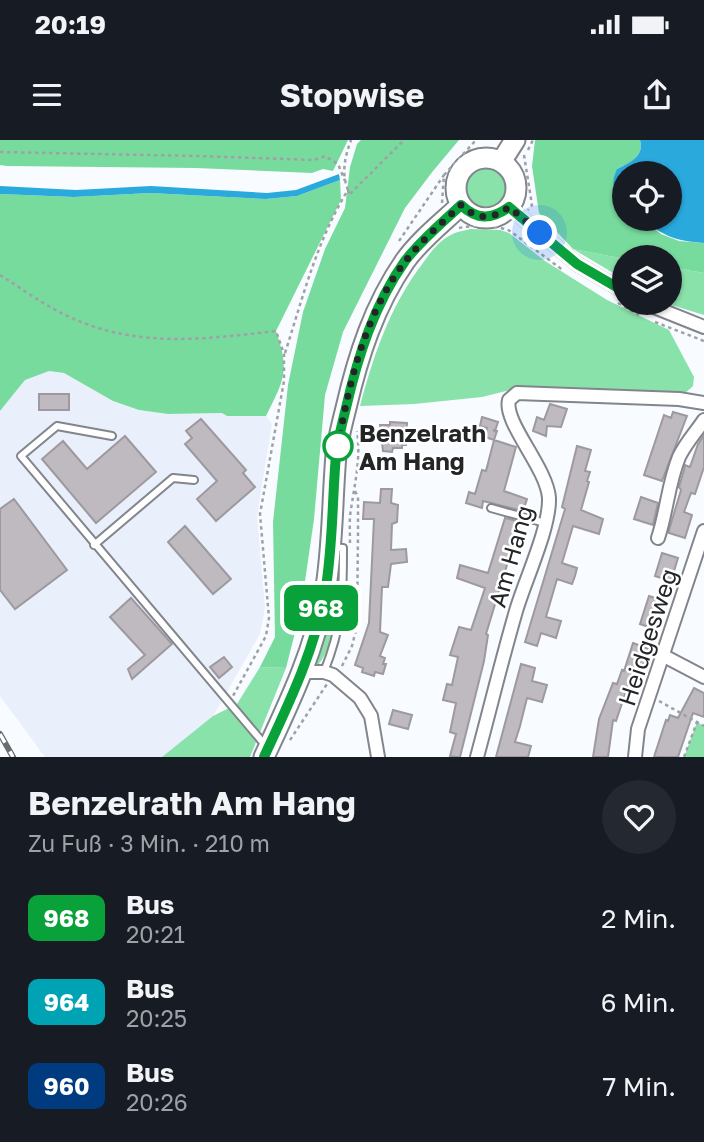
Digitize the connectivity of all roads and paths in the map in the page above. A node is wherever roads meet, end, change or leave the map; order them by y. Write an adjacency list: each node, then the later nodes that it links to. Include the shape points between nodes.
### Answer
1 (351, 140): 6 (path)
2 (404, 140): 7 (path, via 349,195)
3 (475, 140): 9 (path, via 444,175 442,204)
4 (509, 149): 8 (main road, via 509,168 516,182); 8 (path, via 524,155 532,205); 9 (main road, via 474,160 463,169 457,180)
5 (0, 152): 6 (path, via 314,160 325,156 338,164)
6 (345, 181): 7 (path)
7 (348, 190): 15 (path, via 316,254)
8 (515, 212): 9 (main road); 10 (path); 12 (street, via 577,264)
9 (455, 217): 28 (main road, via 427,235 406,260 369,327 339,437)
10 (510, 231)
11 (0, 275): 15 (path, via 56,310 108,332 134,338 208,339 276,331)
12 (612, 284)
13 (674, 315): 14 (street)
14 (704, 327)
15 (284, 354): 34 (path, via 284,381 260,514 269,618 266,636)
16 (703, 402): 24 (street, Am Hang, via 513,396 508,411 549,497)
17 (704, 420): 26 (street, Heidgesweg, via 680,455)
18 (356, 422): 21 (path)
19 (112, 436): 27 (lane, via 57,426 21,456)
20 (352, 448): 21 (path)
21 (359, 450): 31 (path, via 355,491 357,626 344,663)
22 (194, 480): 27 (lane, via 173,478)
23 (491, 508): 24 (lane)
24 (545, 523): 39 (street, Am Hang, via 516,610)
25 (704, 531): 29 (street, Heidgesweg)
26 (658, 538)
27 (94, 545): 34 (lane)
28 (330, 547): 30 (main road, via 324,595); 31 (lane, via 343,548 344,597)
29 (664, 656): 32 (street); 33 (street, Heidgesweg)
30 (303, 672): 31 (street); 37 (main road)
31 (328, 674): 37 (path); 38 (street, via 366,706)
32 (704, 677)
33 (650, 695): 35 (path); 40 (street, Heidgesweg, via 638,729)
34 (230, 703): 37 (lane)
35 (697, 722): 36 (path); 41 (path)
36 (704, 726)
37 (273, 750)
38 (378, 757)
39 (477, 757)
40 (635, 757)
41 (684, 757)

